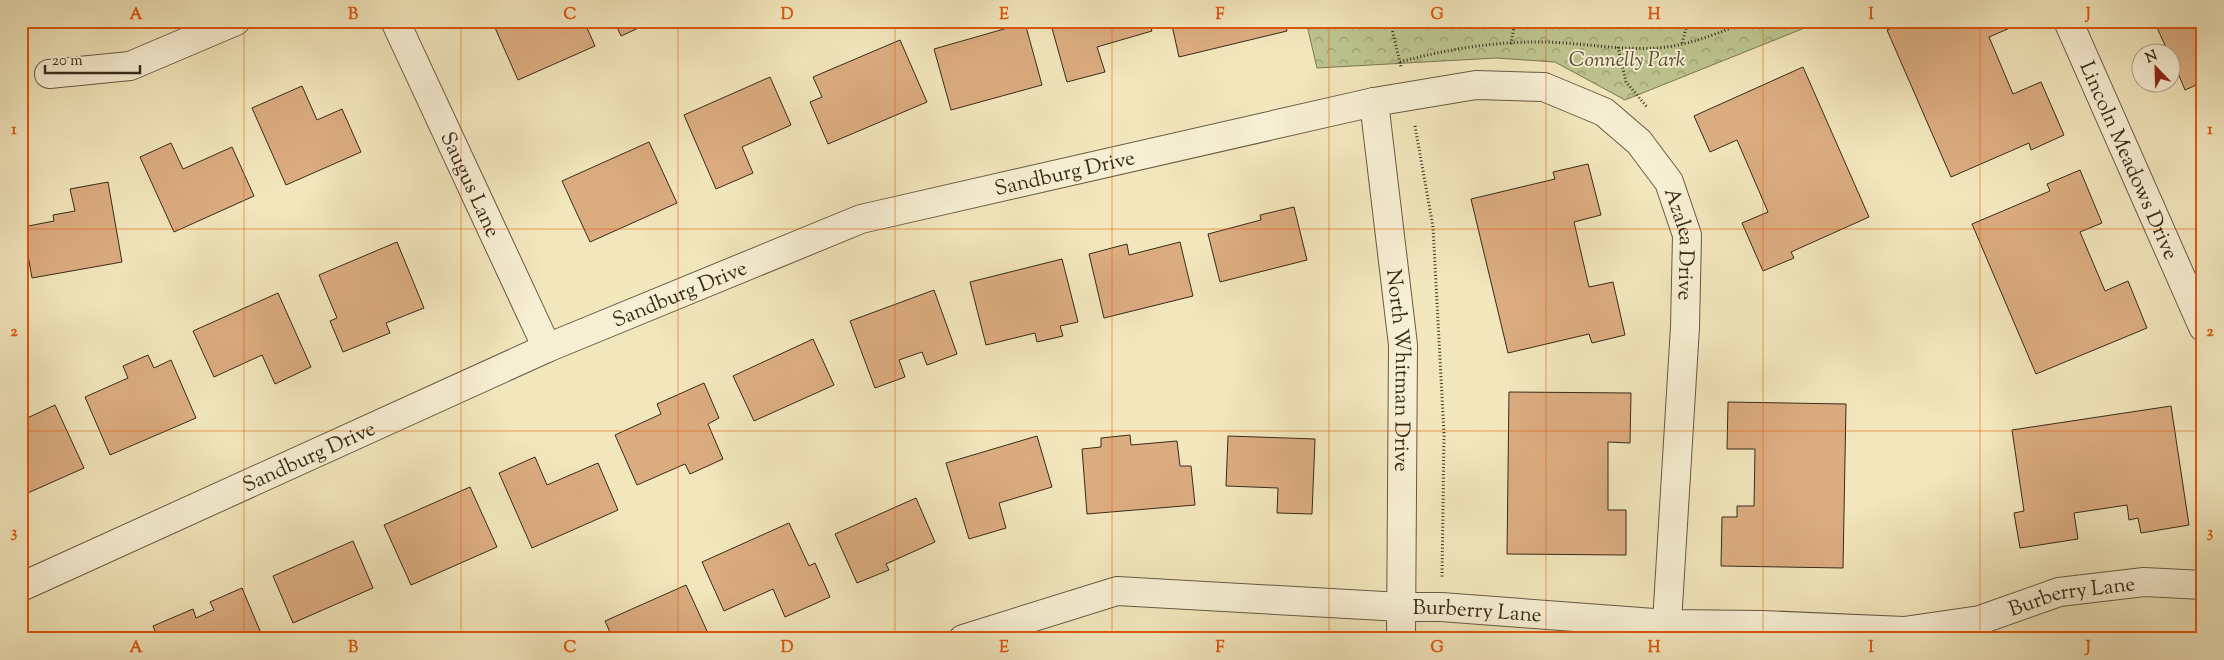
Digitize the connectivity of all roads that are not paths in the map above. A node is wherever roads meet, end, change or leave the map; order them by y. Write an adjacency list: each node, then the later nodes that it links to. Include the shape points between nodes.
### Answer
1 (236, 21): 4 (street, via 130,66)
2 (395, 21): 7 (street, Saugus Lane)
3 (2068, 21): 6 (street, Lincoln Meadows Drive)
4 (49, 74)
5 (1374, 102): 7 (street, Sandburg Drive, via 861,218); 10 (street, North Whitman Drive, via 1403,345); 11 (street, Azalea Drive, via 1476,85 1544,88 1604,112 1639,142 1669,182 1687,235 1685,327)
6 (2203, 327)
7 (546, 348): 9 (street, Sandburg Drive)
8 (2203, 585): 12 (street, Burberry Lane, via 2144,582 2059,592 1980,620 1904,631)
9 (21, 587)
10 (1401, 607): 11 (street, Burberry Lane, via 1441,607); 13 (street, Burberry Lane, via 1117,591); 14 (street, North Whitman Drive)
11 (1667, 631): 12 (street, Burberry Lane)
12 (1763, 632)
13 (963, 639)
14 (1401, 639)

